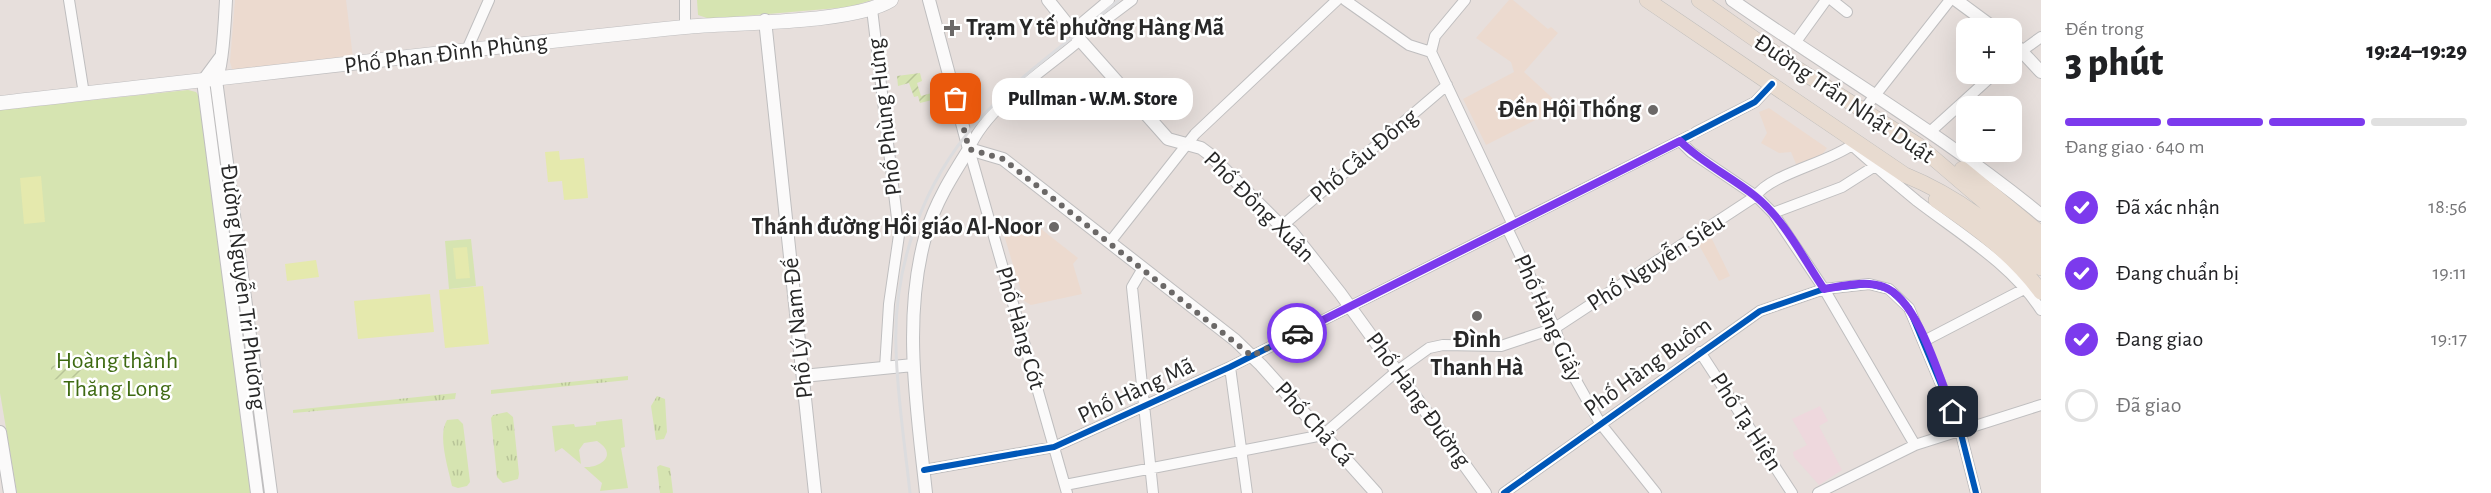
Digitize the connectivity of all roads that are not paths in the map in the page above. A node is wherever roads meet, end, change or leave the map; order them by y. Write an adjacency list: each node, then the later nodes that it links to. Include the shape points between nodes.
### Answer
1 (69, 0): 37 (street)
2 (226, 0): 33 (street, via 221,71)
3 (489, 0): 30 (street)
4 (685, 0): 23 (street)
5 (891, 0): 19 (main road, Phố Phan Đình Phùng)
6 (929, 0): 46 (street, Phố Hàng Cót)
7 (1048, 0): 25 (street, Phố Đồng Xuân)
8 (1109, 0): 25 (street)
9 (1132, 0): 24 (street)
10 (1337, 0): 44 (street)
11 (1344, 0): 31 (street, via 1408,45)
12 (1465, 0): 31 (street, via 1435,36)
13 (1647, 0): 34 (main road, Đường Trần Nhật Duật)
14 (1699, 0): 40 (main road, Đường Trần Nhật Duật)
15 (1732, 0): 27 (street)
16 (1950, 0): 38 (street)
17 (1956, 0): 21 (street)
18 (1824, 1): 20 (street); 27 (street)
19 (872, 9): 22 (main road, Phố Phan Đình Phùng); 70 (street, Phố Phùng Hưng, via 899,235)
20 (1848, 12)
21 (1980, 18)
22 (765, 20): 23 (main road, Phố Phan Đình Phùng); 72 (street, Phố Lý Nam Đế)
23 (685, 27): 30 (main road, Phố Phan Đình Phùng)
24 (1096, 27)
25 (1076, 35): 44 (street, Phố Đồng Xuân, via 1168,139); 46 (street, via 982,128)
26 (2041, 37): 28 (street)
27 (1795, 43): 38 (street)
28 (2022, 43)
29 (2022, 51): 32 (street)
30 (466, 52): 33 (main road, Phố Phan Đình Phùng)
31 (1431, 52): 36 (street, Phố Hàng Giầy)
32 (2041, 72)
33 (210, 81): 37 (main road, Phố Phan Đình Phùng); 87 (street, Đường Nguyễn Tri Phương); 88 (street, Đường Nguyễn Tri Phương)
34 (1772, 84): 42 (street, Phố Hàng Mã, via 1755,102); 43 (main road, Đường Trần Nhật Duật)
35 (1983, 84): 41 (street)
36 (1447, 86): 52 (street, Phố Cầu Đông); 53 (street, Phố Hàng Giầy)
37 (84, 94): 39 (main road, Phố Phan Đình Phùng)
38 (1874, 95): 40 (street); 41 (street)
39 (0, 103)
40 (1862, 112): 45 (main road, Đường Trần Nhật Duật)
41 (1931, 131): 51 (street)
42 (1688, 136): 49 (street, via 1691,152); 53 (street, Phố Hàng Mã)
43 (1847, 140): 47 (street, Đường Trần Nhật Duật); 48 (main road, Đường Trần Nhật Duật); 49 (street, Phố Nguyễn Siêu, via 1836,156 1765,185)
44 (1185, 145): 52 (street, Phố Đồng Xuân, via 1209,154); 55 (street)
45 (1918, 145): 54 (main road, via 1955,164); 56 (main road, Đường Trần Nhật Duật)
46 (969, 149): 55 (street, Phố Chả Cá, via 1003,159); 68 (street, Phố Phùng Hưng, via 939,199 926,235 915,296); 80 (street, Phố Hàng Cót)
47 (1875, 166): 50 (street, via 1842,187); 59 (street, Đường Trần Nhật Duật)
48 (1905, 175): 57 (main road, Đường Trần Nhật Duật, via 1929,185 1983,219); 61 (main road, via 1993,242)
49 (1756, 196): 50 (street); 64 (street, Phố Nguyễn Siêu)
50 (1773, 213): 60 (street)
51 (2041, 215)
52 (1282, 226): 62 (street, Phố Đồng Xuân, via 1291,231)
53 (1510, 226): 62 (street, Phố Hàng Mã); 64 (street, Phố Hàng Giầy)
54 (2041, 234)
55 (1110, 242): 58 (street, Phố Chả Cá)
56 (2041, 250)
57 (2041, 268)
58 (1142, 270): 67 (street, Phố Chả Cá); 73 (street, via 1132,287)
59 (2026, 288): 63 (street, Đường Trần Nhật Duật); 65 (street)
60 (1824, 289): 65 (street, Phố Hàng Buồm, via 1845,285 1884,287 1909,308); 66 (street, Phố Hàng Buồm, via 1760,311); 79 (street)
61 (2041, 292)
62 (1350, 307): 67 (street, Phố Hàng Mã); 71 (street, Phố Hàng Đường)
63 (2041, 310)
64 (1555, 328): 71 (street, Phố Nguyễn Siêu, via 1501,346 1429,348); 75 (street, Phố Hàng Giầy, via 1565,361)
65 (1924, 340): 76 (street, Phố Hàng Buồm)
66 (1700, 352): 75 (street, Phố Hàng Buồm); 97 (street, Phố Tạ Hiện)
67 (1252, 356): 69 (street, Phố Hàng Mã); 78 (street, Phố Chả Cá)
68 (913, 365): 70 (street); 83 (street, Phố Phùng Hưng)
69 (1230, 367): 73 (street, Phố Hàng Mã); 81 (street)
70 (885, 368): 72 (street)
71 (1397, 371): 78 (street, Phố Nguyễn Siêu); 94 (street, Phố Hàng Đường)
72 (803, 376): 89 (street, Phố Lý Nam Đế)
73 (1145, 405): 80 (street, Phố Hàng Mã); 82 (street)
74 (2041, 405): 76 (street)
75 (1600, 423): 95 (street, Phố Hàng Buồm); 96 (street, Phố Hàng Giầy)
76 (1960, 430): 79 (street); 99 (street, Phố Hàng Buồm)
77 (0, 432): 84 (street)
78 (1323, 435): 81 (street); 93 (street, Phố Chả Cá)
79 (1915, 445): 98 (street)
80 (1054, 447): 83 (street, Phố Hàng Mã); 85 (street, Phố Hàng Cót)
81 (1242, 452): 82 (street); 92 (street)
82 (1151, 466): 85 (street); 91 (street)
83 (924, 470): 90 (street, Phố Phùng Hưng)
84 (4, 479): 86 (street)
85 (1066, 489)
86 (10, 493)
87 (257, 493)
88 (271, 493)
89 (815, 493)
90 (926, 493)
91 (1153, 493)
92 (1247, 493)
93 (1376, 493)
94 (1485, 493)
95 (1504, 493)
96 (1656, 493)
97 (1792, 493)
98 (1818, 493)
99 (1976, 493)

